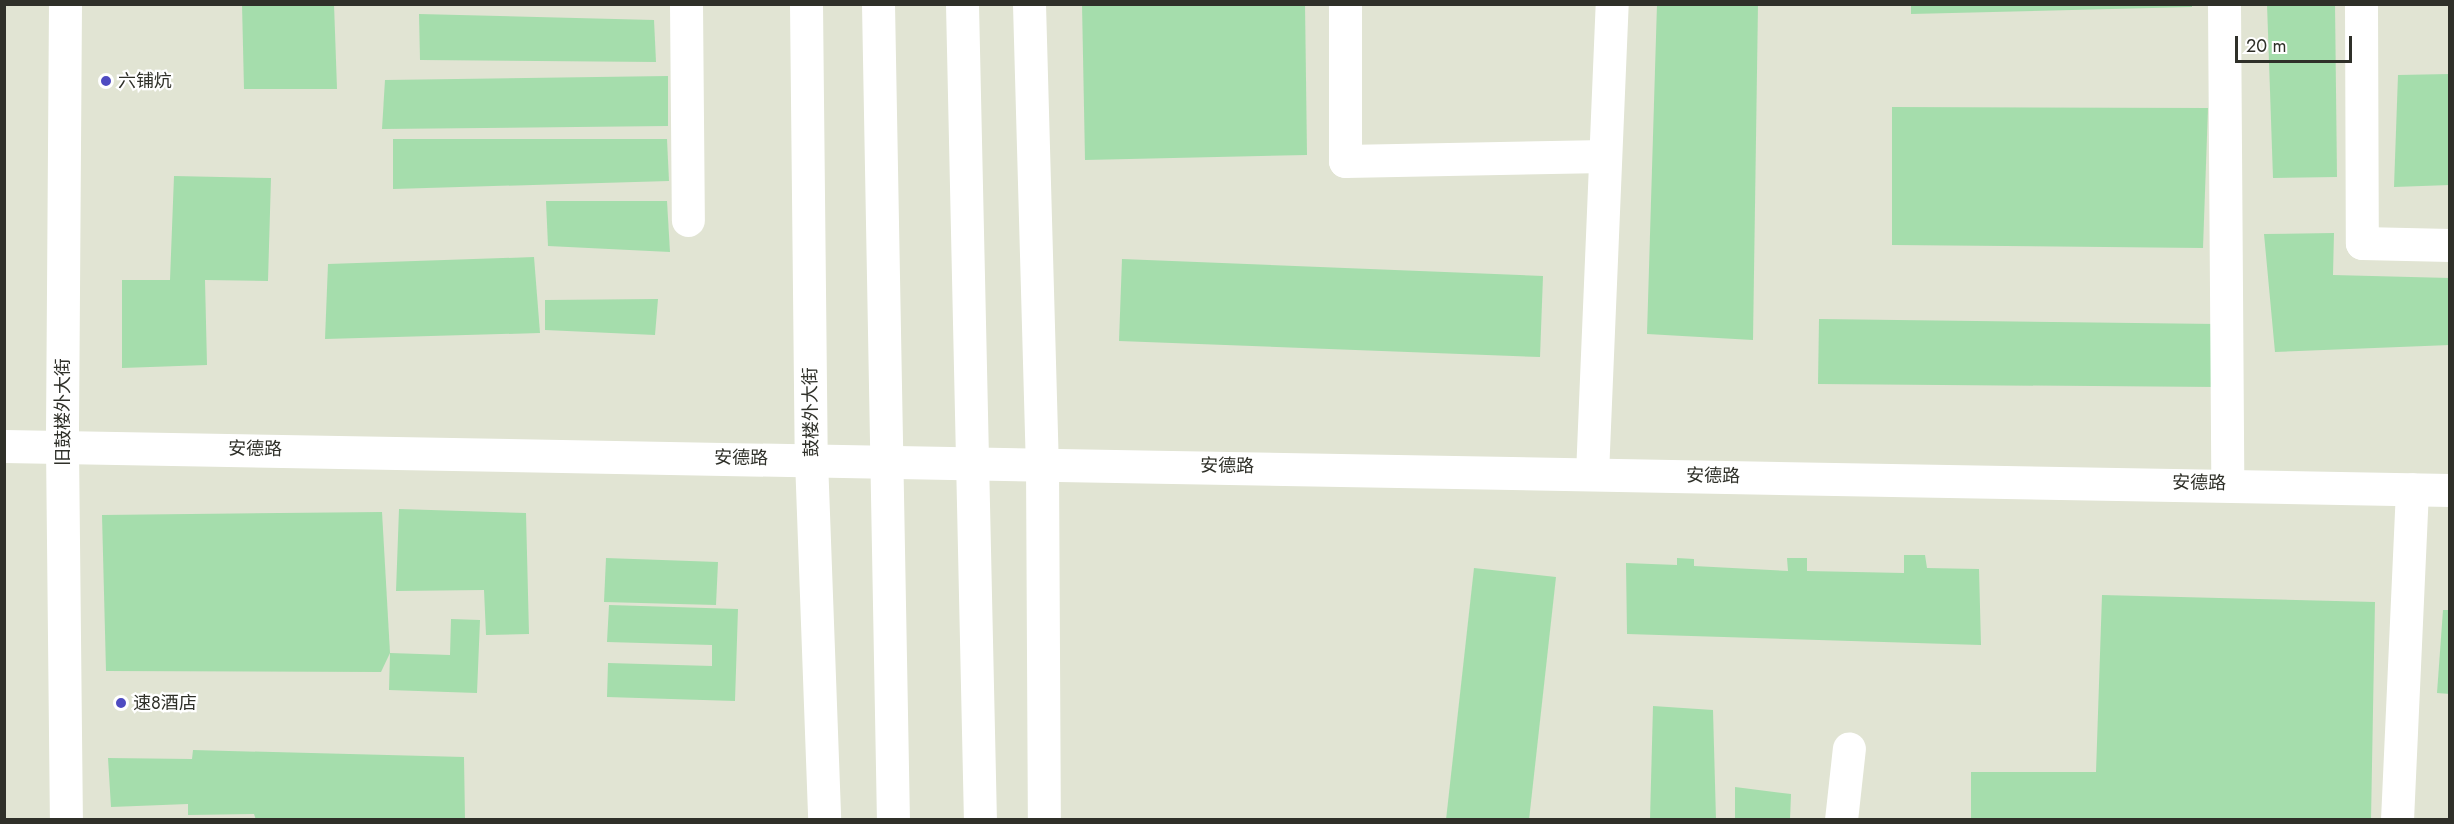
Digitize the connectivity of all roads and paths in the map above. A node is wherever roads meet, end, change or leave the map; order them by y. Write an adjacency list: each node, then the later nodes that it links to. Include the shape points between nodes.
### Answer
1 (65, 4): 15 (street, 旧鼓楼外大街)
2 (686, 4): 12 (street)
3 (806, 4): 16 (street, 鼓楼外大街)
4 (878, 4): 17 (street)
5 (962, 4): 19 (street)
6 (1029, 4): 18 (street)
7 (1345, 4): 11 (street, via 1345,161)
8 (1612, 4): 11 (street)
9 (2224, 4): 21 (street)
10 (2361, 4): 13 (street, via 2362,243)
11 (1605, 156): 20 (street)
12 (688, 220)
13 (2450, 245)
14 (4, 446): 15 (street, 安德路)
15 (62, 446): 16 (street, 安德路); 25 (street, 旧鼓楼外大街)
16 (811, 459): 17 (street, 安德路); 26 (street, 鼓楼外大街)
17 (885, 461): 19 (street, 安德路); 27 (street)
18 (1042, 463): 19 (street, 安德路); 20 (street, 安德路); 29 (street)
19 (971, 464): 28 (street)
20 (1592, 474): 21 (street, 安德路)
21 (2227, 483): 22 (street, 安德路)
22 (2412, 489): 23 (street, 安德路); 31 (street)
23 (2450, 490)
24 (1849, 748): 30 (street)
25 (66, 819)
26 (824, 819)
27 (893, 819)
28 (980, 819)
29 (1044, 819)
30 (1841, 819)
31 (2397, 819)

